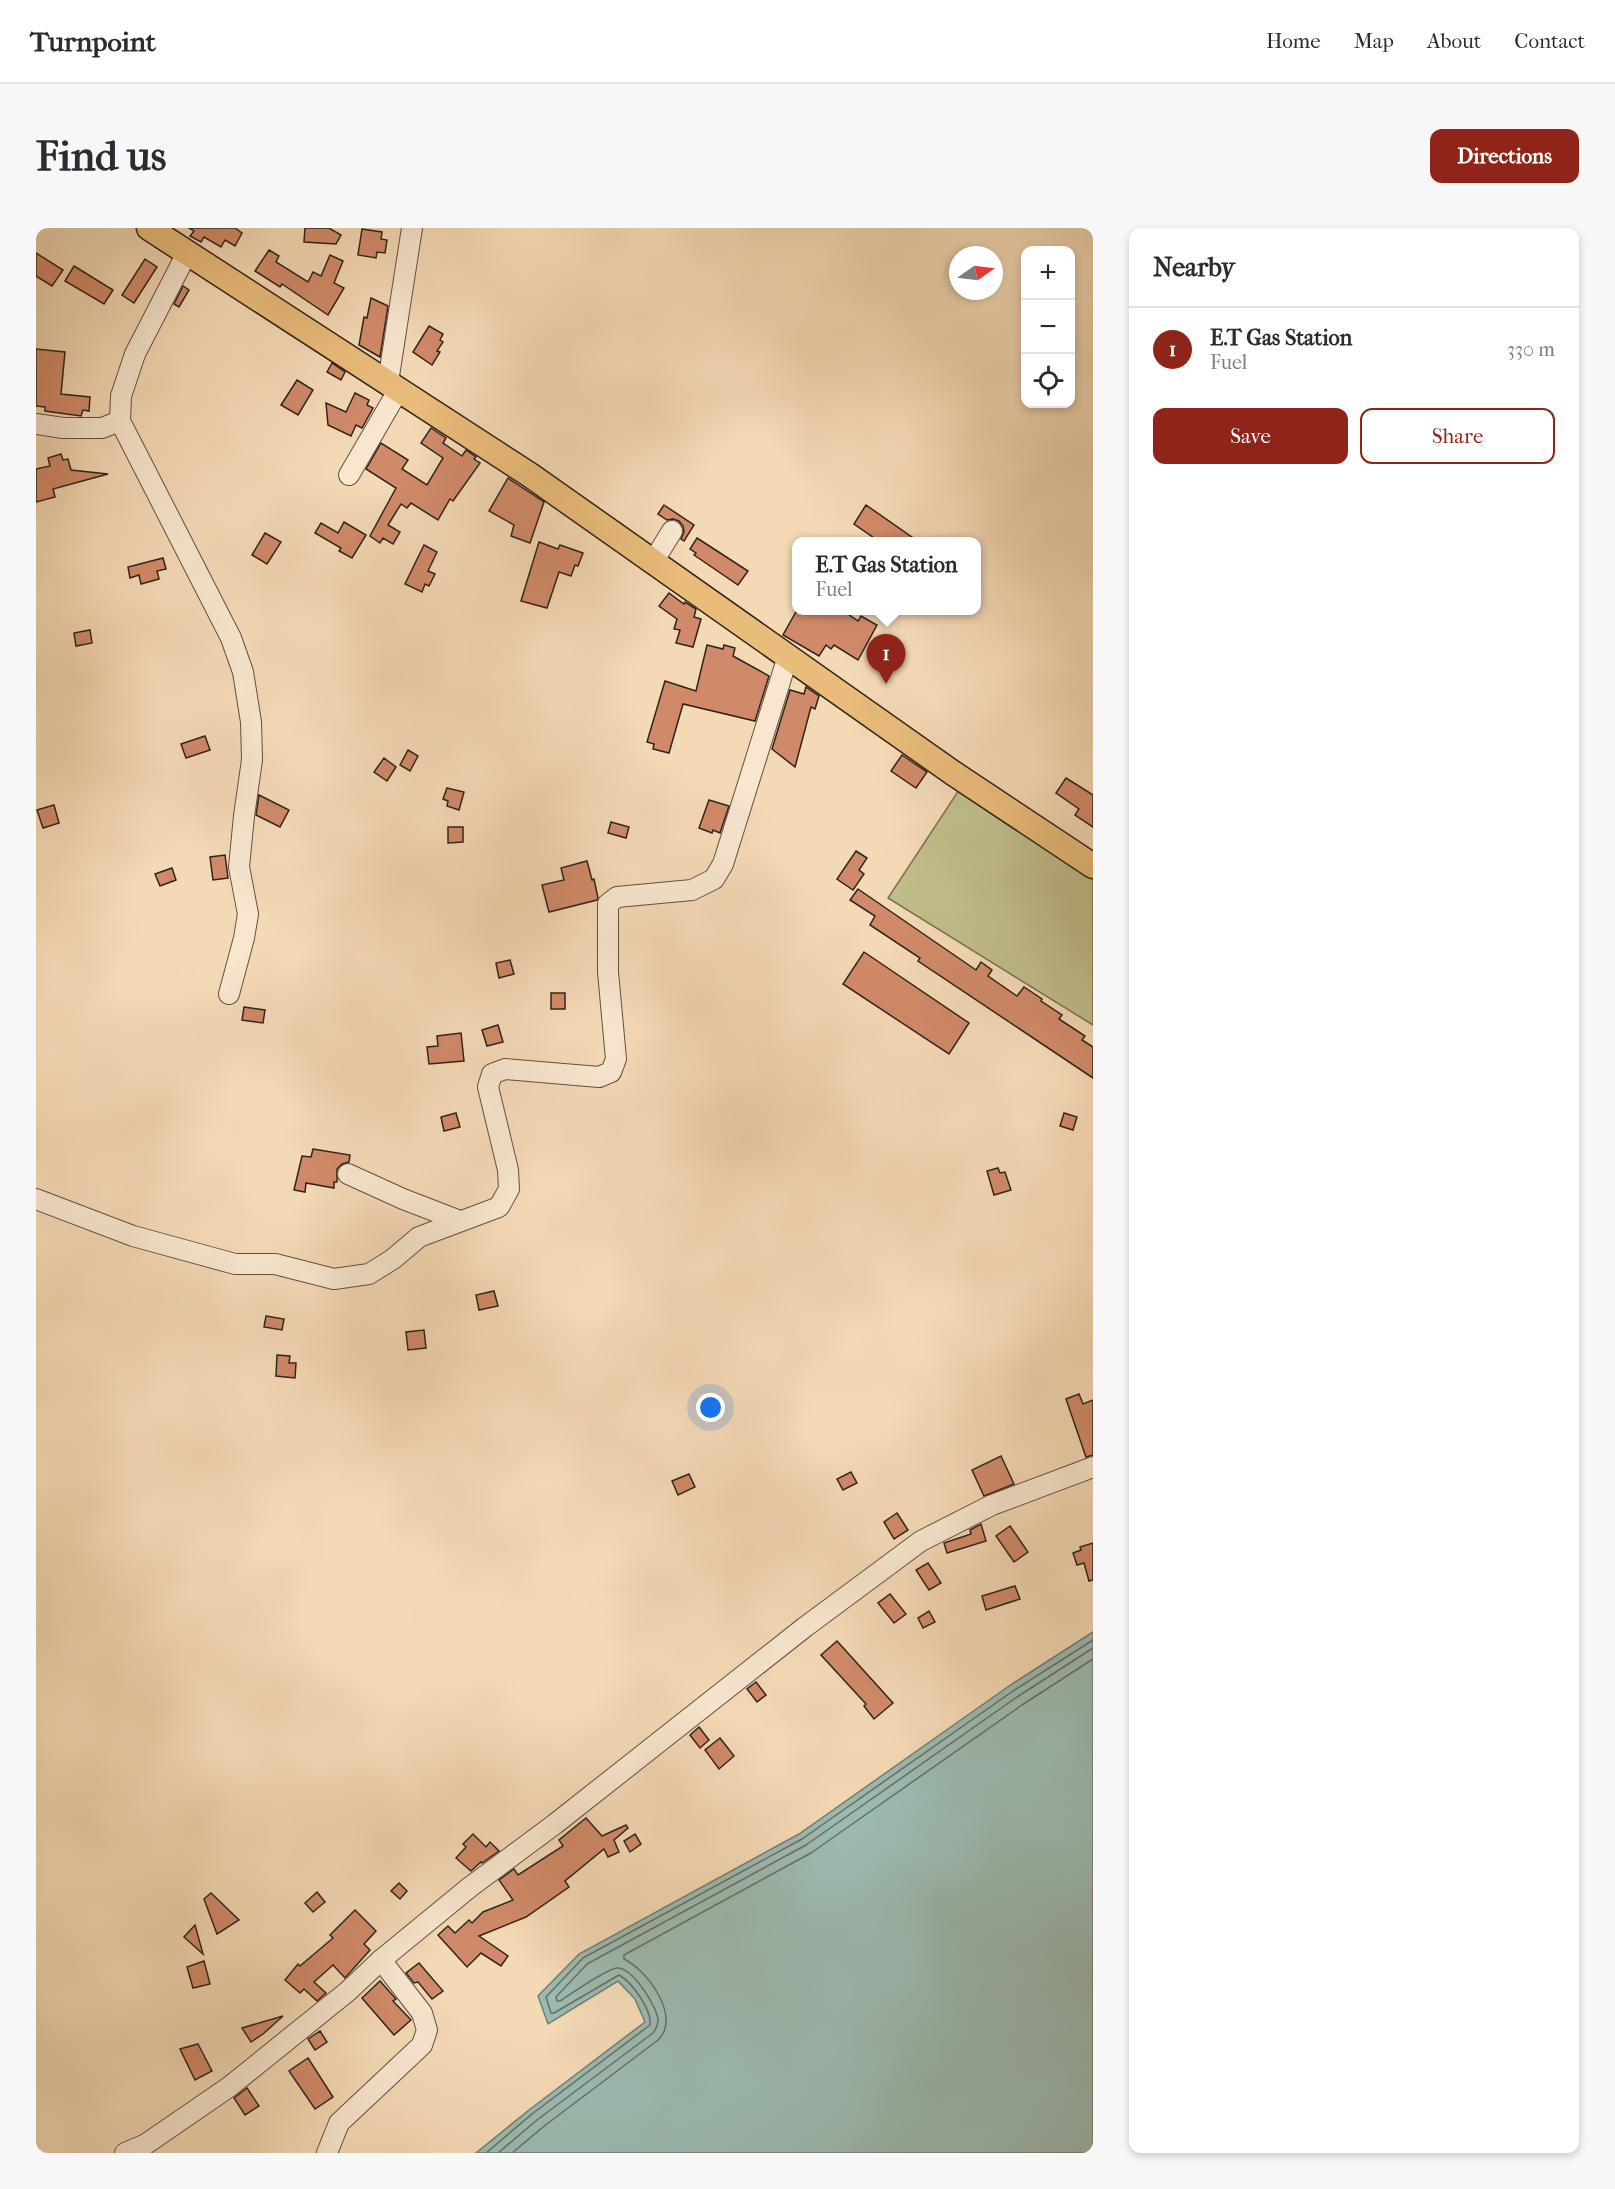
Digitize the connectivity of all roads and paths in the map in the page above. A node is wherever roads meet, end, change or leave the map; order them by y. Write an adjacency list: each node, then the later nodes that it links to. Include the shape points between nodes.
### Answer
1 (149, 228): 3 (main road)
2 (412, 228): 4 (street)
3 (186, 253): 4 (main road); 5 (street, via 135,354 121,396)
4 (394, 386): 7 (street); 9 (main road)
5 (120, 421): 6 (street, via 102,428); 12 (street, via 231,638 243,672 252,760 239,867 248,914)
6 (36, 424)
7 (349, 475)
8 (672, 531): 9 (street)
9 (653, 562): 10 (main road)
10 (788, 656): 11 (main road); 15 (street, via 723,864 714,879 692,890 617,897 608,904 608,972 616,1059 611,1072 599,1077 505,1069 492,1074 488,1087 509,1189 499,1207)
11 (1093, 866)
12 (229, 994)
13 (348, 1174): 15 (street)
14 (36, 1199): 15 (street, via 156,1243 235,1264 275,1264 334,1280 369,1274 419,1237)
15 (460, 1221)
16 (1093, 1467): 17 (street, via 992,1505 921,1541 805,1627)
17 (381, 1960): 18 (street, via 230,2087 146,2144); 19 (street, via 422,2013 427,2030 422,2045 339,2123)
18 (125, 2153)
19 (327, 2153)

